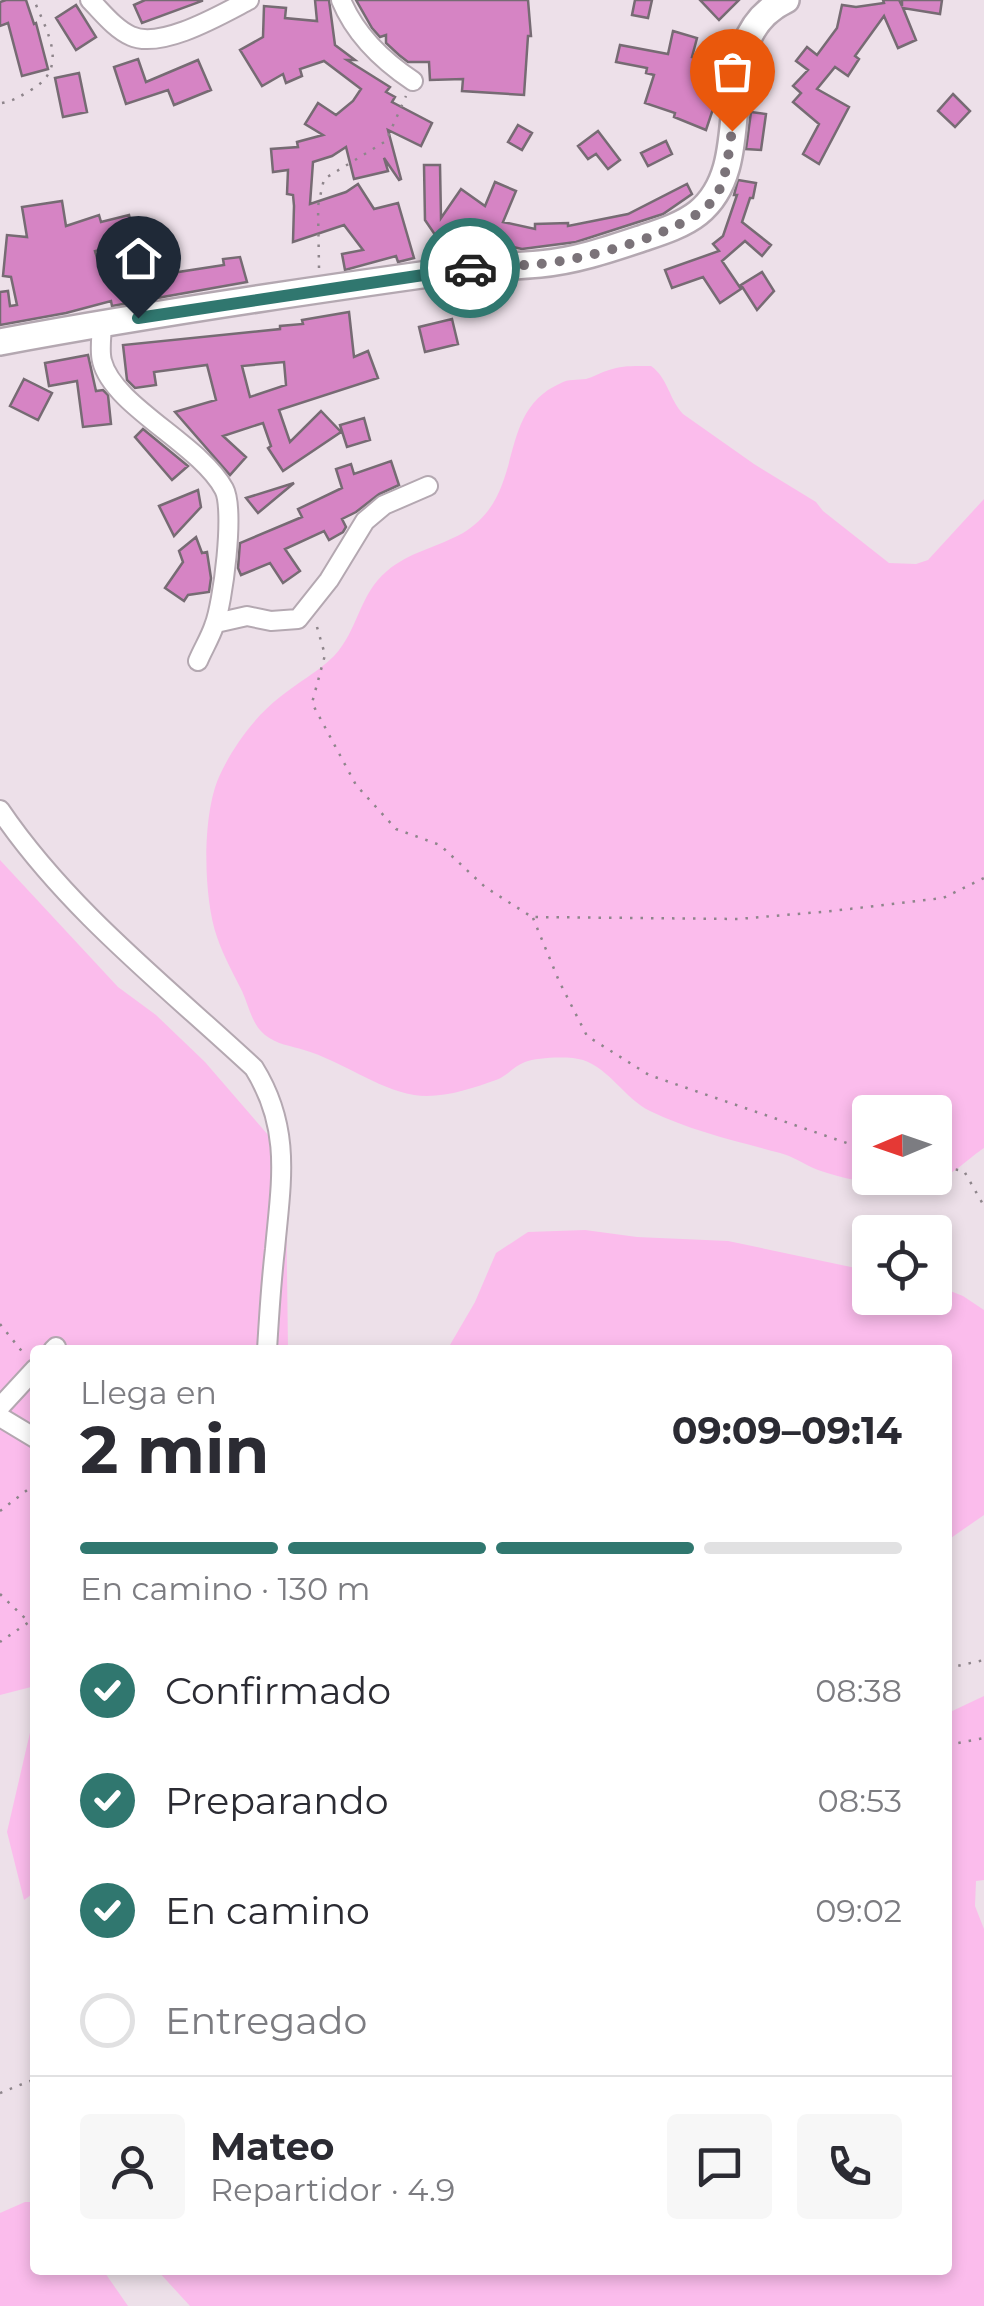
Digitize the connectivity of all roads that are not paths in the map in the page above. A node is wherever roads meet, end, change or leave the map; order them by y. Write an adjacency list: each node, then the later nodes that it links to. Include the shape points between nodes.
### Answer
1 (90, 0): 2 (street, via 126,34 150,39)
2 (249, 0)
3 (341, 0): 5 (street, via 387,64)
4 (786, 0): 6 (street, via 752,28 724,175 715,198 694,216 600,253 542,264 450,270)
5 (413, 81)
6 (102, 323): 7 (street); 9 (street, via 102,362 112,380 225,490 230,524)
7 (0, 342)
8 (428, 486): 9 (street, via 365,521 298,619 247,616)
9 (216, 623): 10 (street)
10 (198, 661)
11 (0, 810): 12 (street, via 40,862 266,1087 282,1154)
12 (267, 1345)
13 (30, 1374): 14 (street)
14 (0, 1407)
15 (0, 1416): 16 (street)
16 (30, 1435)

